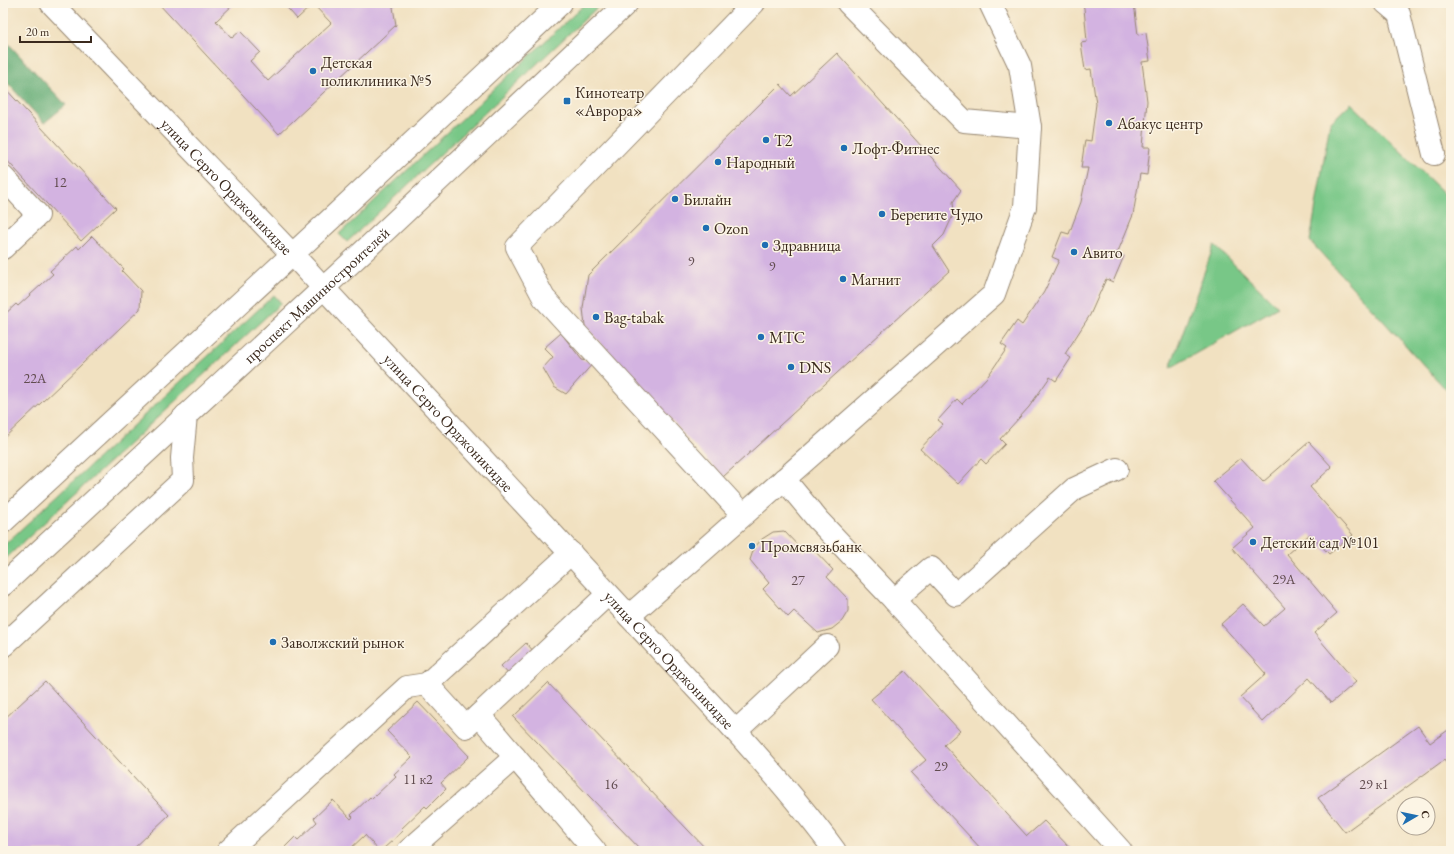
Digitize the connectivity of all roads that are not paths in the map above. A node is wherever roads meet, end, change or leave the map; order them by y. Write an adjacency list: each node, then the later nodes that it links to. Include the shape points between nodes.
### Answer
1 (561, 3): 12 (main road)
2 (627, 3): 13 (main road, проспект Машиностроителей)
3 (754, 3): 17 (main road, via 517,247 544,298)
4 (848, 3): 8 (main road, via 964,121)
5 (990, 3): 8 (main road, via 1020,66)
6 (1386, 3): 9 (main road, via 1398,14)
7 (53, 4): 12 (main road, улица Серго Орджоникидзе)
8 (1030, 127): 16 (main road, via 1025,207 994,294)
9 (1434, 154)
10 (3, 177): 11 (main road, via 38,215)
11 (3, 248)
12 (292, 254): 13 (main road, улица Серго Орджоникидзе); 18 (main road)
13 (324, 288): 14 (main road, проспект Машиностроителей); 19 (main road, улица Серго Орджоникидзе)
14 (186, 416): 20 (main road, проспект Машиностроителей); 24 (main road, via 182,458 183,480)
15 (1117, 469): 22 (main road, via 1074,489 956,595 931,568)
16 (784, 479): 17 (main road); 22 (main road, via 818,520)
17 (743, 515): 23 (main road)
18 (3, 522)
19 (571, 553): 21 (main road, улица Серго Орджоникидзе); 26 (main road)
20 (3, 585)
21 (608, 594): 23 (main road, улица Серго Орджоникидзе); 27 (main road)
22 (894, 600): 34 (main road)
23 (629, 616): 28 (main road, улица Серго Орджоникидзе)
24 (3, 646)
25 (828, 646): 28 (main road)
26 (427, 684): 27 (main road, via 466,726); 30 (main road, via 408,687)
27 (479, 715): 29 (main road)
28 (736, 731): 33 (main road, улица Серго Орджоникидзе)
29 (515, 757): 31 (main road); 32 (main road)
30 (228, 851)
31 (408, 851)
32 (595, 851)
33 (835, 851)
34 (1122, 851)

